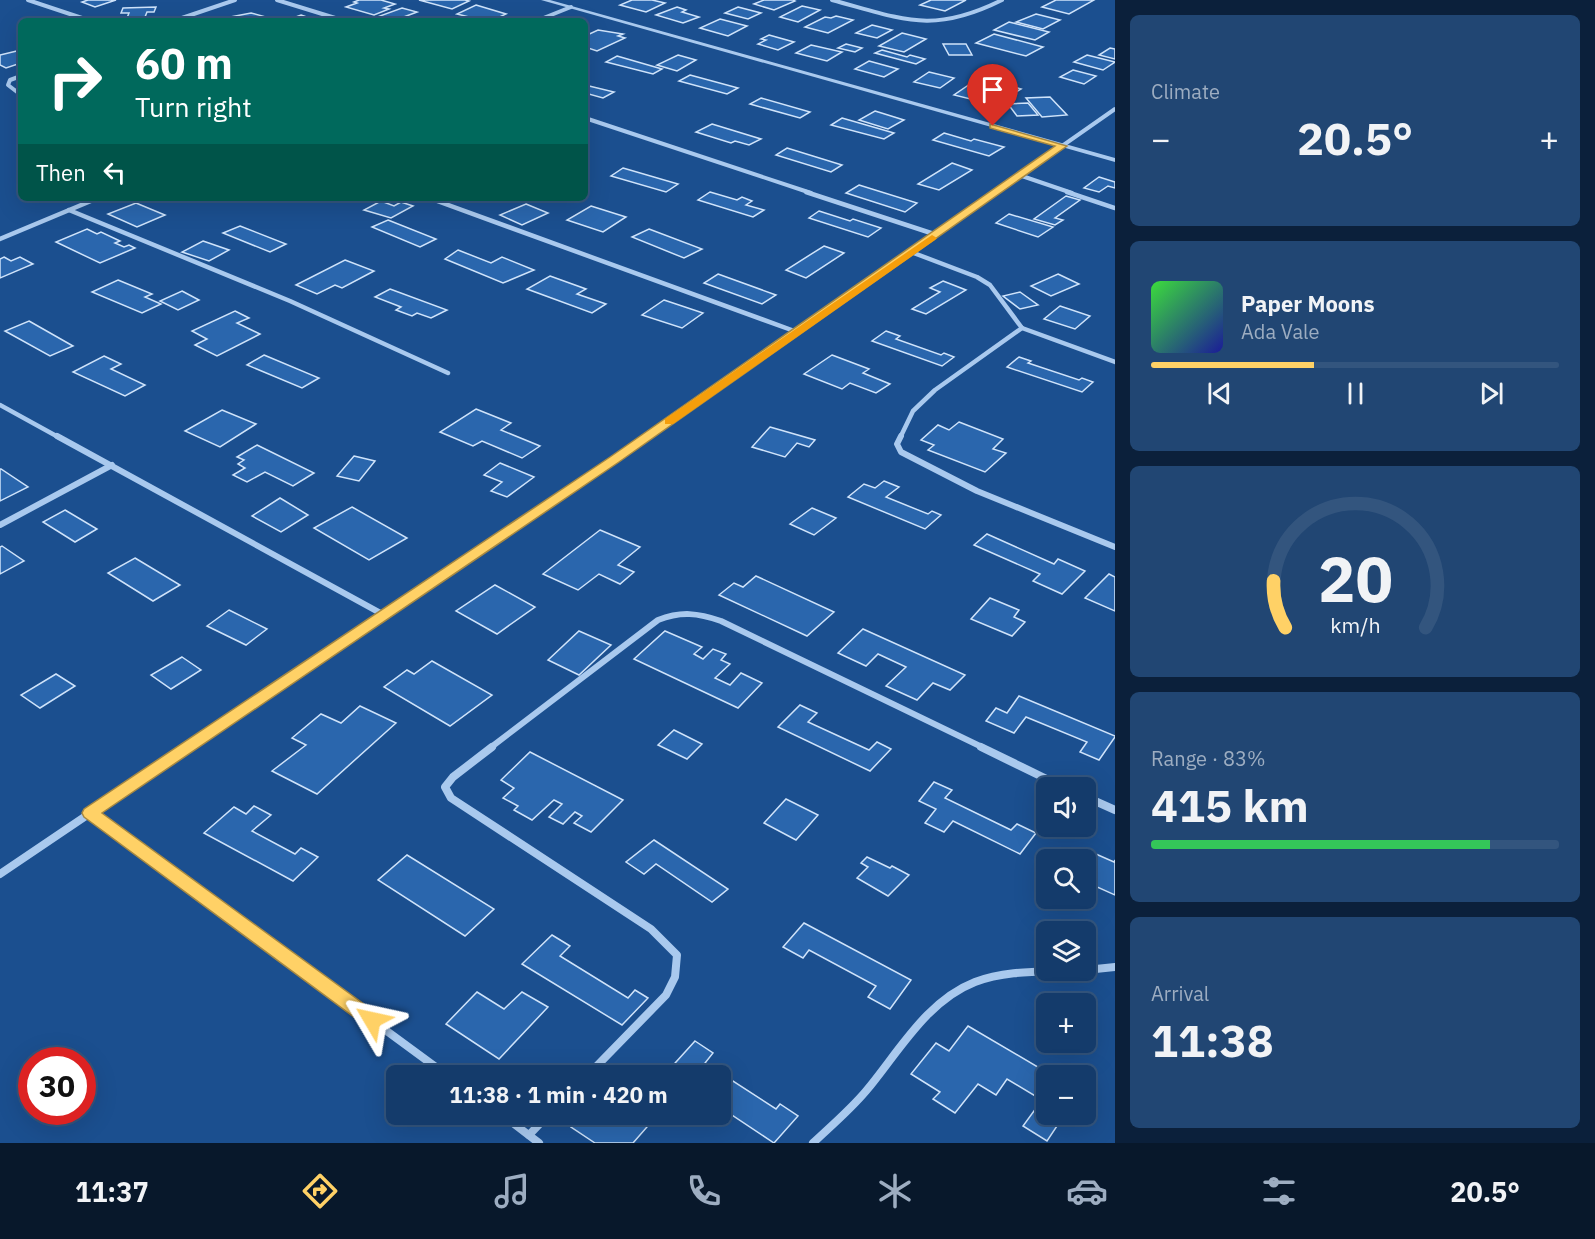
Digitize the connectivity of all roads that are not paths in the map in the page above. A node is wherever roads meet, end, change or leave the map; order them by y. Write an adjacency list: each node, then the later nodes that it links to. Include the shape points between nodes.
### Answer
1 (28, 0): 8 (street)
2 (235, 0): 9 (street)
3 (277, 0): 10 (street)
4 (544, 0): 7 (street)
5 (832, 0): 6 (street, via 902,17 943,22 974,14)
6 (1002, 0)
7 (571, 7): 11 (street); 16 (street)
8 (82, 18)
9 (182, 18)
10 (335, 18)
11 (544, 18)
12 (18, 77): 13 (street, via 8,85)
13 (18, 94)
14 (1115, 109): 16 (street)
15 (588, 119): 23 (street)
16 (1062, 146): 17 (street); 18 (street)
17 (1115, 160)
18 (1022, 176): 21 (street); 23 (street)
19 (91, 201): 22 (street)
20 (437, 201): 27 (street)
21 (1115, 208)
22 (69, 210): 24 (street); 29 (street)
23 (937, 235): 25 (street)
24 (0, 239)
25 (911, 252): 26 (street, via 990,285); 27 (street)
26 (1022, 328): 28 (street); 33 (street, via 935,390 913,411 897,444 901,453 977,491)
27 (797, 332): 34 (street)
28 (1115, 362)
29 (448, 373)
30 (0, 405): 31 (street)
31 (112, 465): 32 (street); 34 (street)
32 (0, 525)
33 (1115, 547)
34 (384, 615): 38 (street)
35 (1042, 777): 44 (street, via 721,621 677,612 658,620 445,787 451,798 651,929 676,955 675,977 666,995)
36 (1096, 801): 37 (street)
37 (1115, 810)
38 (90, 813): 39 (street); 43 (street)
39 (0, 874)
40 (1115, 967): 41 (street)
41 (1096, 969)
42 (1036, 973): 49 (street, via 976,982 953,994 924,1020 853,1106)
43 (433, 1065)
44 (598, 1065)
45 (516, 1125): 47 (street)
46 (539, 1125): 47 (street)
47 (529, 1135): 48 (street)
48 (539, 1143)
49 (813, 1143)

